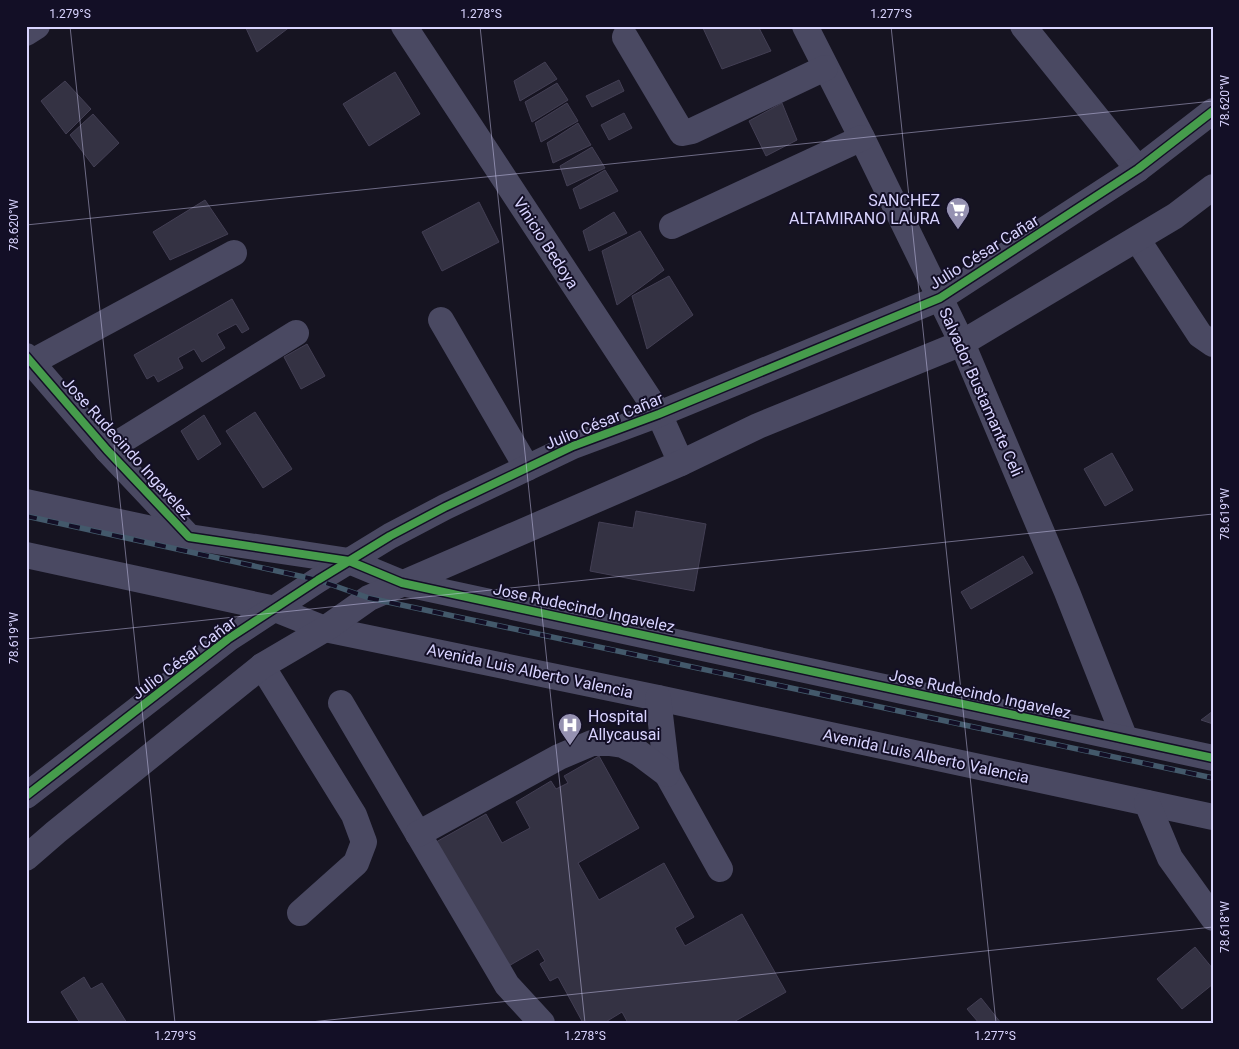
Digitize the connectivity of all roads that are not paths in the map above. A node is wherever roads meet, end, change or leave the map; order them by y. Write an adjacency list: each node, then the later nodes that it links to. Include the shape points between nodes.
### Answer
1 (37, 26): 5 (street)
2 (404, 26): 21 (street, Vinicio Bedoya)
3 (805, 26): 7 (street, Salvador Bustamante Celi)
4 (1023, 26): 10 (street)
5 (26, 33)
6 (625, 36): 7 (street, via 682,132 692,132)
7 (825, 68): 9 (street, Salvador Bustamante Celi)
8 (1213, 111): 10 (street, Julio César Cañar)
9 (862, 138): 12 (street); 15 (street, Salvador Bustamante Celi)
10 (1138, 169): 15 (street, Julio César Cañar)
11 (1213, 187): 13 (street, via 1175,216)
12 (672, 226)
13 (1136, 239): 18 (street); 19 (street, via 1200,335)
14 (234, 253): 20 (street)
15 (940, 298): 18 (street, Salvador Bustamante Celi); 21 (street, Julio César Cañar)
16 (441, 320): 24 (street)
17 (296, 334): 22 (street)
18 (962, 343): 23 (street, via 758,426); 35 (street, Salvador Bustamante Celi)
19 (1213, 344)
20 (29, 359): 22 (street, Jose Rudecindo Ingavelez)
21 (659, 414): 23 (street, Vinicio Bedoya); 24 (street, Julio César Cañar, via 573,446)
22 (107, 450): 26 (street, Jose Rudecindo Ingavelez)
23 (682, 463): 29 (street)
24 (527, 468): 28 (street, Julio César Cañar, via 445,507)
25 (26, 502): 26 (street)
26 (188, 537): 28 (street, Jose Rudecindo Ingavelez)
27 (26, 555): 30 (street, Avenida Luis Alberto Valencia)
28 (349, 561): 29 (street, Jose Rudecindo Ingavelez); 30 (street, Julio César Cañar)
29 (402, 583): 31 (street, via 369,598); 35 (street, Jose Rudecindo Ingavelez)
30 (275, 609): 31 (street, Avenida Luis Alberto Valencia); 38 (street, Julio César Cañar, via 228,639)
31 (325, 629): 32 (street); 33 (street, Avenida Luis Alberto Valencia)
32 (262, 666): 42 (street); 44 (street, via 354,815 364,842 356,863)
33 (658, 698): 37 (street); 39 (street, Avenida Luis Alberto Valencia)
34 (341, 703): 41 (street)
35 (1125, 739): 36 (street, Jose Rudecindo Ingavelez)
36 (1213, 758)
37 (667, 774): 41 (street, via 622,745 592,743 559,757); 43 (street)
38 (26, 796)
39 (1147, 803): 40 (street, Avenida Luis Alberto Valencia); 45 (street, via 1170,858)
40 (1213, 817)
41 (418, 834): 46 (street, via 507,985)
42 (26, 858)
43 (720, 869)
44 (300, 913)
45 (1213, 918)
46 (542, 1023)

